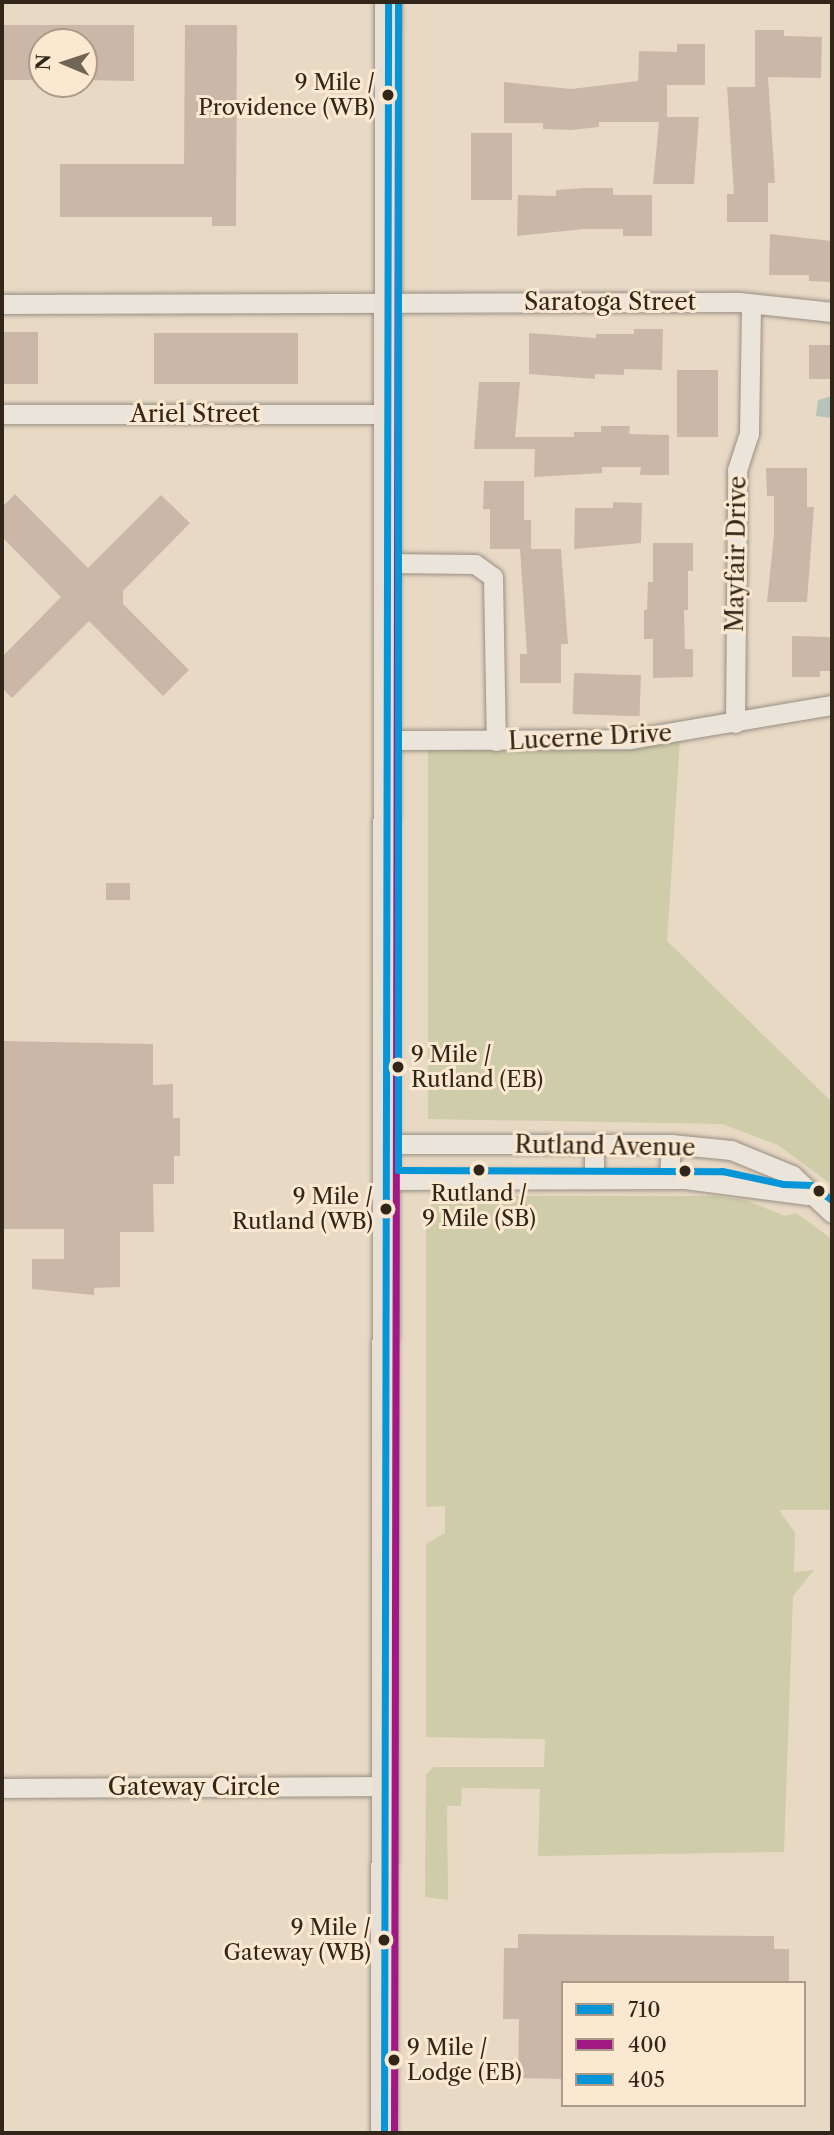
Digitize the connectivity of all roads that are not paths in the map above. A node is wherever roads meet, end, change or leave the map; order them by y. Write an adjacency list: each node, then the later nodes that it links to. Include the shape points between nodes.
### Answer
1 (388, 2): 2 (main road)
2 (387, 301): 3 (street, Saratoga Street); 4 (street); 7 (main road)
3 (751, 303): 5 (street, Saratoga Street); 10 (street, Mayfair Drive, via 749,434 737,470)
4 (2, 304)
5 (832, 312)
6 (2, 414): 7 (street, Ariel Street)
7 (388, 414): 8 (main road)
8 (387, 564): 11 (main road); 12 (street, via 475,564 493,577)
9 (832, 705): 10 (street, Lucerne Drive)
10 (735, 723): 12 (street, Lucerne Drive, via 631,739)
11 (388, 740): 12 (street, Lucerne Drive); 13 (main road)
12 (495, 741)
13 (387, 1144): 14 (street, Rutland Avenue); 16 (main road)
14 (594, 1144): 15 (street, Rutland Avenue); 17 (street)
15 (671, 1144): 18 (street); 19 (street, Rutland Avenue, via 731,1150 764,1160 792,1175)
16 (387, 1180): 17 (street, Rutland Avenue); 21 (main road)
17 (594, 1180): 18 (street, Rutland Avenue)
18 (669, 1180): 19 (street, Rutland Avenue, via 738,1183 782,1195)
19 (808, 1195): 20 (street, Rutland Avenue)
20 (832, 1213)
21 (387, 1786): 22 (street, Gateway Circle); 23 (main road)
22 (2, 1788)
23 (384, 2133)

